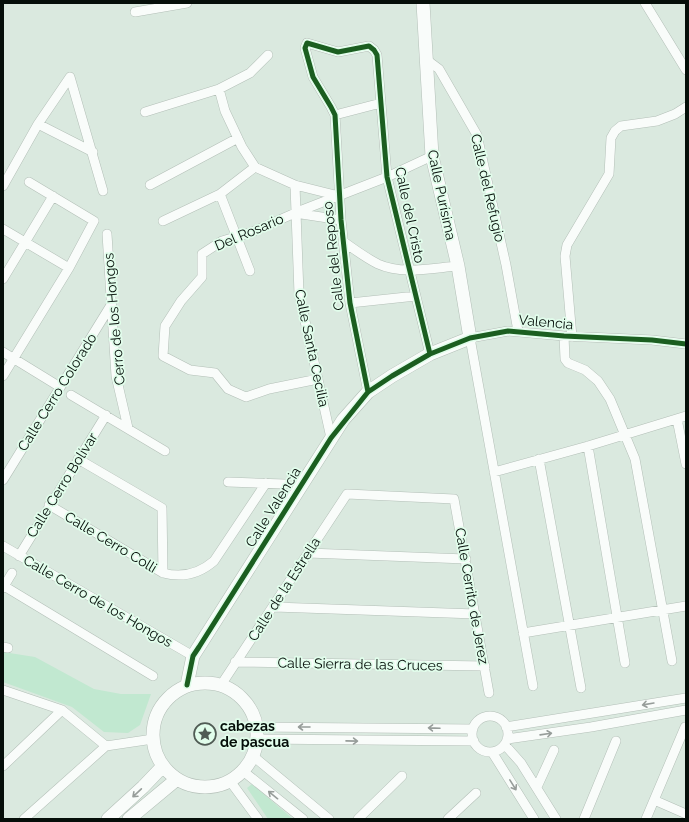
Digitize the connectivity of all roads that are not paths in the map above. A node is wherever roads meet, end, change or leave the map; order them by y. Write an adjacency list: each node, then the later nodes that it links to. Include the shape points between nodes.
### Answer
1 (187, 3): 4 (street)
2 (423, 3): 6 (street, Calle Purísima)
3 (645, 3): 7 (street)
4 (135, 12)
5 (268, 55): 8 (street, via 250,73)
6 (427, 60): 16 (street, Calle Purísima); 43 (street, Calle del Refugio, via 439,69 477,135)
7 (686, 70)
8 (219, 89): 11 (street); 14 (street, via 225,111)
9 (381, 103): 12 (street); 12 (street, Calle del Cristo, via 377,55 374,50 369,46 338,52 309,43 305,45 313,77); 18 (street, Calle del Cristo)
10 (686, 107): 44 (street, via 657,121 621,126 615,130 611,138 609,174 567,245)
11 (145, 112)
12 (335, 115): 26 (street, Calle del Reposo)
13 (38, 124): 15 (street); 15 (street, via 70,77); 22 (street)
14 (238, 138): 17 (street); 20 (street)
15 (93, 152): 23 (street)
16 (432, 156): 18 (street); 35 (street, Calle Purísima)
17 (256, 167): 21 (street); 24 (street)
18 (387, 177): 26 (street); 37 (street, Calle del Cristo)
19 (29, 182): 25 (street)
20 (150, 185)
21 (295, 185): 26 (street); 27 (street, Calle Santa Cecilia)
22 (3, 186)
23 (103, 191)
24 (220, 194): 29 (street); 32 (street)
25 (53, 196): 33 (street); 36 (street, via 94,221)
26 (339, 196): 27 (street); 28 (street, Calle del Reposo)
27 (295, 213): 28 (street, Del Rosario); 32 (street, Del Rosario); 52 (street, Calle Santa Cecilia, via 299,294)
28 (341, 220): 34 (street, Calle del Reposo)
29 (164, 221)
30 (3, 229): 33 (street)
31 (107, 234): 42 (street, Cerro de los Hongos)
32 (237, 237): 38 (street); 52 (street, Del Rosario, via 222,241 202,254 202,277 181,301 165,326 163,356 190,370 215,373 228,389 246,397)
33 (25, 242): 36 (street); 39 (street)
34 (344, 242): 37 (street, via 378,264); 41 (street, Calle del Reposo)
35 (458, 266): 37 (street); 45 (street, Calle Purísima)
36 (69, 268): 49 (street)
37 (409, 270): 40 (street, Calle del Cristo)
38 (250, 271)
39 (3, 279)
40 (416, 296): 41 (street); 48 (street, Calle del Cristo)
41 (350, 303): 54 (street, Calle del Reposo)
42 (111, 305): 53 (street, Calle Cerro Colorado); 58 (street, Cerro de los Hongos, via 116,376)
43 (518, 331): 44 (street, Valencia); 45 (street, Valencia, via 490,333)
44 (568, 337): 46 (street, Valencia); 59 (street, via 564,359 585,370 598,381 610,399)
45 (470, 338): 48 (street, Valencia); 66 (street)
46 (686, 344)
47 (3, 352): 49 (street)
48 (430, 354): 50 (street, Valencia)
49 (14, 358): 51 (street); 53 (street)
50 (410, 365): 54 (street, Calle Valencia)
51 (3, 376)
52 (318, 379): 60 (street, Calle Santa Cecilia)
53 (60, 387): 67 (street, Calle Cerro Colorado)
54 (368, 392): 60 (street, Calle Valencia)
55 (71, 395): 56 (street)
56 (106, 415): 58 (street); 63 (street, Calle Cerro Bolívar)
57 (682, 417): 59 (street); 65 (street)
58 (128, 428): 62 (street)
59 (626, 434): 61 (street); 82 (street, via 635,459)
60 (331, 438): 87 (street, Calle Valencia)
61 (588, 446): 64 (street); 84 (street)
62 (165, 451)
63 (78, 459): 72 (street, Calle Cerro Bolívar); 78 (street, via 162,508)
64 (539, 459): 66 (street); 85 (street)
65 (686, 464)
66 (494, 472): 86 (street)
67 (3, 480)
68 (228, 482): 69 (street)
69 (266, 483): 70 (street); 78 (street, Calle Cerro Colli, via 214,560 205,569 175,576)
70 (285, 484)
71 (347, 494): 74 (street, Calle de la Estrella); 76 (street, Calle Cerrito de Jerez, via 454,499)
72 (49, 505): 75 (street, Calle Cerro Bolívar); 78 (street, Calle Cerro Colli)
73 (3, 546): 75 (street, Calle Cerro de los Hongos)
74 (308, 553): 76 (street); 81 (street, Calle de la Estrella)
75 (19, 556): 87 (street, Calle Cerro de los Hongos)
76 (466, 559): 83 (street, Calle Cerrito de Jerez)
77 (12, 573): 79 (street)
78 (163, 573)
79 (4, 587): 92 (street)
80 (686, 606): 82 (street)
81 (274, 607): 83 (street); 89 (street, Calle de la Estrella)
82 (664, 610): 84 (street); 88 (street)
83 (476, 614): 91 (street, Calle Cerrito de Jerez)
84 (616, 618): 85 (street); 90 (street)
85 (570, 626): 86 (street); 96 (street)
86 (523, 633): 95 (street)
87 (193, 656): 93 (street, Calle Valencia)
88 (672, 661)
89 (236, 662): 91 (street, Calle Sierra de las Cruces); 94 (street, Calle de la Estrella)
90 (625, 663)
91 (485, 666): 98 (street, Calle Cerrito de Jerez)
92 (153, 676)
93 (187, 685): 94 (street, via 204,682); 106 (street, via 172,694 161,706 154,722)
94 (221, 685): 105 (street, via 237,693 249,706)
95 (533, 686)
96 (581, 688)
97 (4, 691): 100 (street)
98 (490, 693)
99 (686, 698): 102 (street, one-way to 102)
100 (62, 710): 110 (street); 114 (street)
101 (686, 710): 109 (street, one-way to 101)
102 (506, 727): 104 (street, via 501,720 493,716 484,717 477,722); 109 (street)
103 (685, 727): 122 (street)
104 (473, 730): 105 (street, one-way to 105, via 387,727); 107 (street)
105 (257, 733): 107 (street, one-way to 107); 113 (street)
106 (152, 739): 110 (street); 115 (street)
107 (474, 741): 112 (street, via 479,748)
108 (616, 741): 134 (street)
109 (506, 742): 112 (street); 120 (street)
110 (106, 746): 124 (street)
111 (554, 750): 120 (street)
112 (492, 752): 132 (street, one-way to 132)
113 (253, 756): 116 (street); 129 (street)
114 (3, 766)
115 (163, 766): 118 (street); 125 (street, one-way to 125)
116 (244, 771): 119 (street); 128 (street, one-way to 116)
117 (402, 776): 130 (street)
118 (177, 779): 119 (street, via 196,787 213,787); 126 (street)
119 (230, 782): 127 (street)
120 (537, 786): 133 (street)
121 (476, 793): 131 (street)
122 (654, 800): 123 (street); 135 (street)
123 (686, 814)
124 (24, 819)
125 (108, 819)
126 (129, 819)
127 (258, 819)
128 (303, 819)
129 (329, 819)
130 (358, 819)
131 (448, 819)
132 (534, 819)
133 (556, 819)
134 (584, 819)
135 (646, 819)

